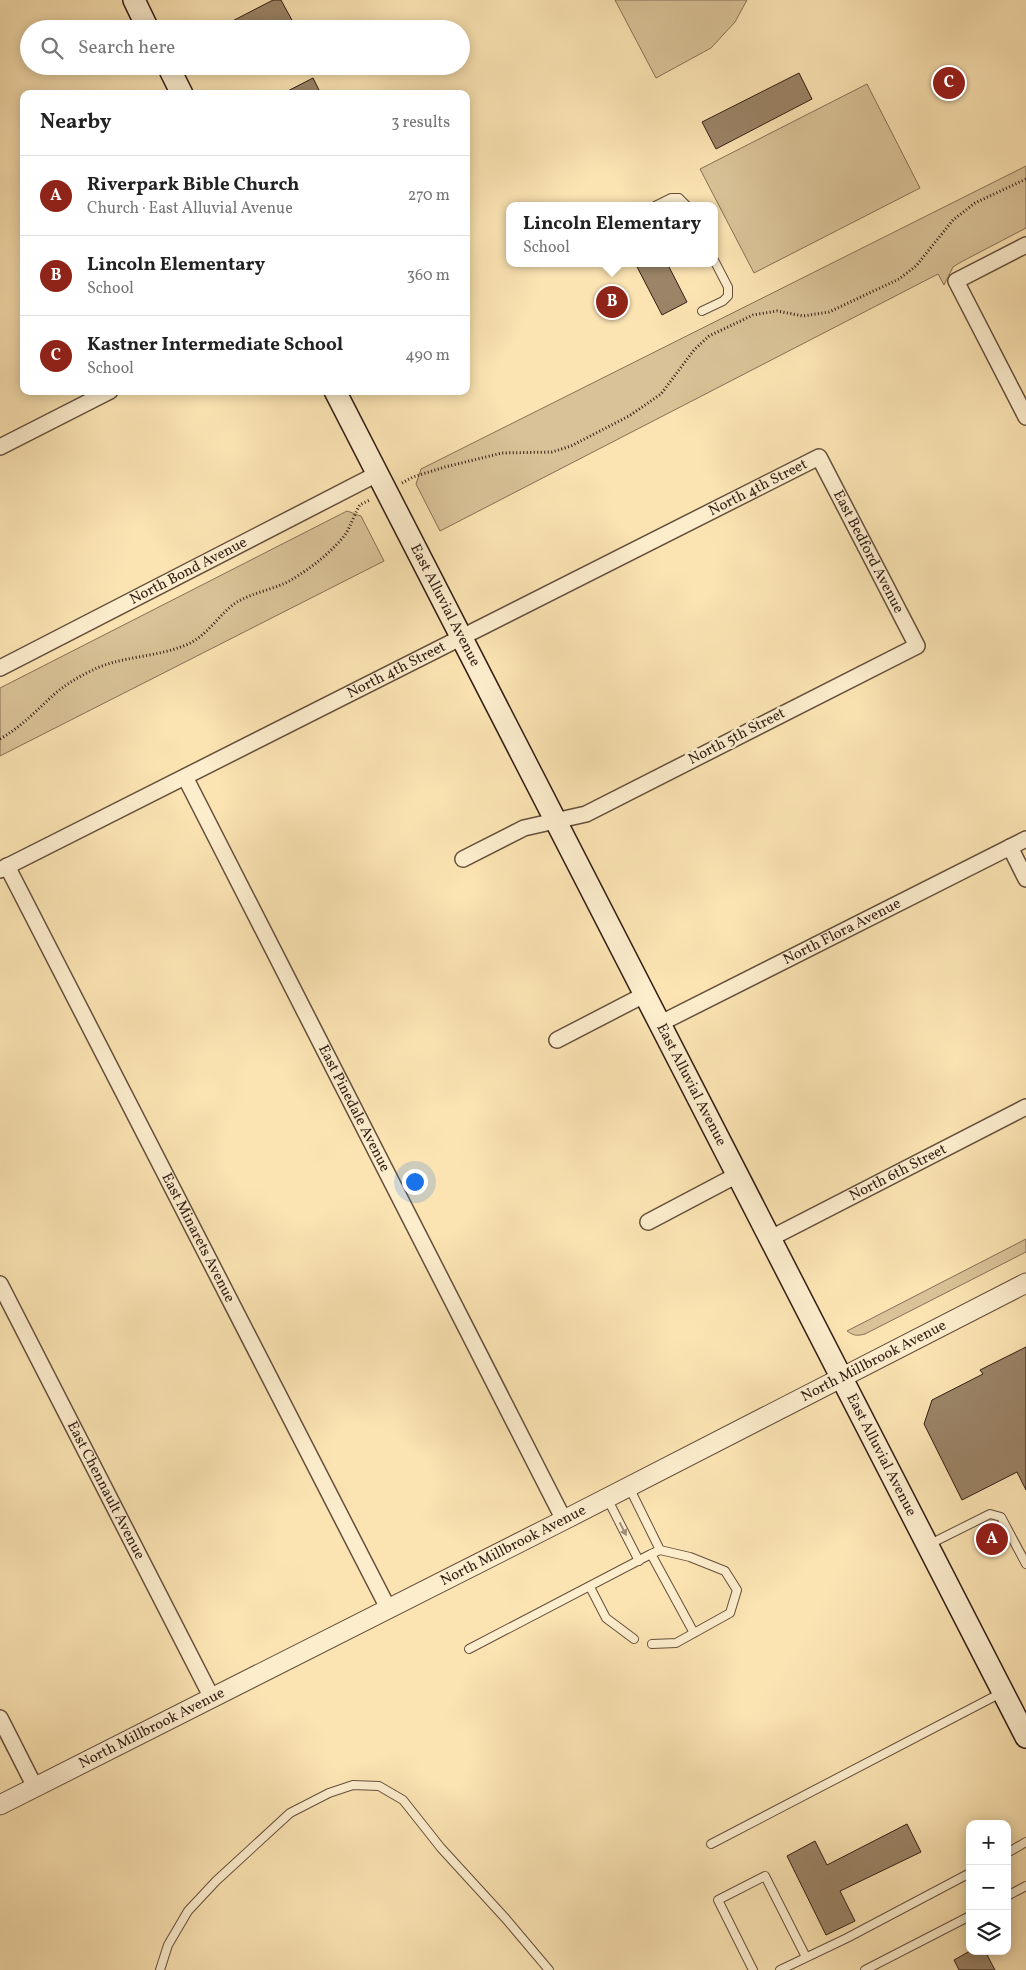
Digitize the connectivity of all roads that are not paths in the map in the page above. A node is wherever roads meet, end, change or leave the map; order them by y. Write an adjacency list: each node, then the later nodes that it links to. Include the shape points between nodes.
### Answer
1 (134, 0): 2 (main road)
2 (144, 20)
3 (172, 75): 4 (main road)
4 (180, 90)
5 (662, 202): 6 (lane, via 679,198)
6 (683, 202)
7 (1026, 246): 12 (street, via 956,281)
8 (718, 267): 9 (lane, via 728,287 728,296)
9 (702, 311)
10 (102, 395): 13 (street)
11 (337, 395): 15 (main road, East Alluvial Avenue)
12 (1026, 418)
13 (0, 447)
14 (819, 457): 16 (street, North 4th Street); 17 (street, East Bedford Avenue)
15 (377, 474): 16 (main road, East Alluvial Avenue); 18 (street, North Bond Avenue)
16 (461, 638): 19 (street, North 4th Street); 20 (main road, East Alluvial Avenue)
17 (917, 646): 20 (street, North 5th Street, via 586,814)
18 (0, 668)
19 (185, 777): 24 (street, North 4th Street); 38 (street, East Pinedale Avenue)
20 (554, 821): 23 (street, via 524,828); 26 (main road, East Alluvial Avenue)
21 (1026, 839): 22 (street, North Flora Avenue)
22 (1010, 847): 25 (street); 27 (street, North Flora Avenue)
23 (463, 859)
24 (4, 868): 45 (street, East Minarets Avenue)
25 (1026, 879)
26 (644, 995): 27 (main road, East Alluvial Avenue); 28 (street)
27 (659, 1024): 30 (main road, East Alluvial Avenue)
28 (557, 1040)
29 (1026, 1107): 32 (street, North 6th Street)
30 (736, 1175): 31 (street); 32 (main road, East Alluvial Avenue)
31 (648, 1222)
32 (769, 1239): 35 (main road, East Alluvial Avenue)
33 (1026, 1283): 35 (street, North Millbrook Avenue)
34 (0, 1284): 51 (street, East Chennault Avenue)
35 (840, 1378): 36 (street, North Millbrook Avenue); 39 (main road, East Alluvial Avenue)
36 (629, 1487): 37 (street, North Millbrook Avenue); 40 (lane)
37 (607, 1498): 38 (street, North Millbrook Avenue); 42 (lane, one-way to 42)
38 (564, 1520): 45 (street, North Millbrook Avenue)
39 (928, 1545): 43 (lane, via 990,1514 1002,1517); 50 (main road, East Alluvial Avenue)
40 (660, 1550): 41 (lane); 46 (lane, via 690,1557 725,1571 738,1590 730,1613)
41 (651, 1554): 42 (lane); 46 (lane)
42 (639, 1561): 44 (lane)
43 (1026, 1564)
44 (590, 1587): 47 (lane, via 606,1618); 49 (lane)
45 (388, 1608): 51 (street, North Millbrook Avenue)
46 (694, 1633): 48 (lane, via 676,1643)
47 (634, 1639)
48 (652, 1644)
49 (469, 1649)
50 (1003, 1692): 53 (main road, East Alluvial Avenue); 57 (lane)
51 (212, 1698): 54 (street, North Millbrook Avenue)
52 (0, 1718): 54 (street)
53 (1026, 1737)
54 (36, 1787): 55 (street, North Millbrook Avenue)
55 (0, 1805)
56 (1026, 1842): 58 (lane)
57 (711, 1844)
58 (1011, 1851)
59 (966, 1875): 63 (lane)
60 (1026, 1886): 61 (lane)
61 (1011, 1894)
62 (966, 1918): 68 (lane)
63 (806, 1957): 66 (lane, via 765,1876 718,1900); 67 (lane)
64 (160, 1970): 65 (lane, via 168,1945 188,1911 216,1881 290,1813 353,1785 379,1786 403,1800)
65 (549, 1970)
66 (753, 1970)
67 (780, 1970)
68 (865, 1970)

